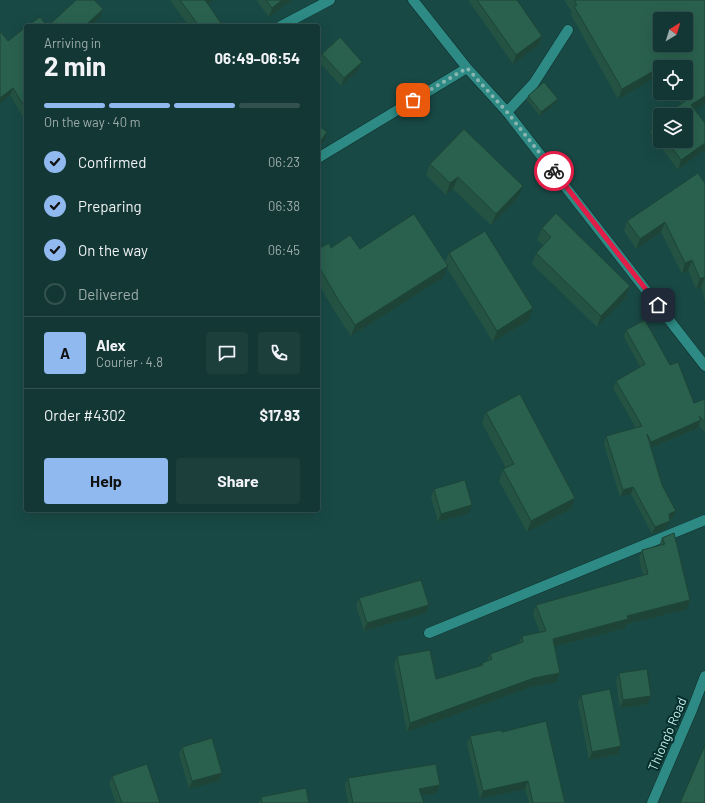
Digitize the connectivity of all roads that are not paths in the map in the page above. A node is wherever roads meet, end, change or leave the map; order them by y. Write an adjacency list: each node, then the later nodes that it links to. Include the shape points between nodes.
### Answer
1 (330, 0): 3 (street)
2 (413, 0): 5 (street)
3 (285, 24)
4 (568, 30): 6 (street, via 534,83)
5 (467, 68): 6 (street); 7 (street)
6 (507, 112): 8 (street)
7 (320, 157)
8 (705, 366)
9 (705, 520): 10 (street)
10 (429, 633)
11 (705, 676): 12 (street, Thiong'o Road)
12 (652, 803)

